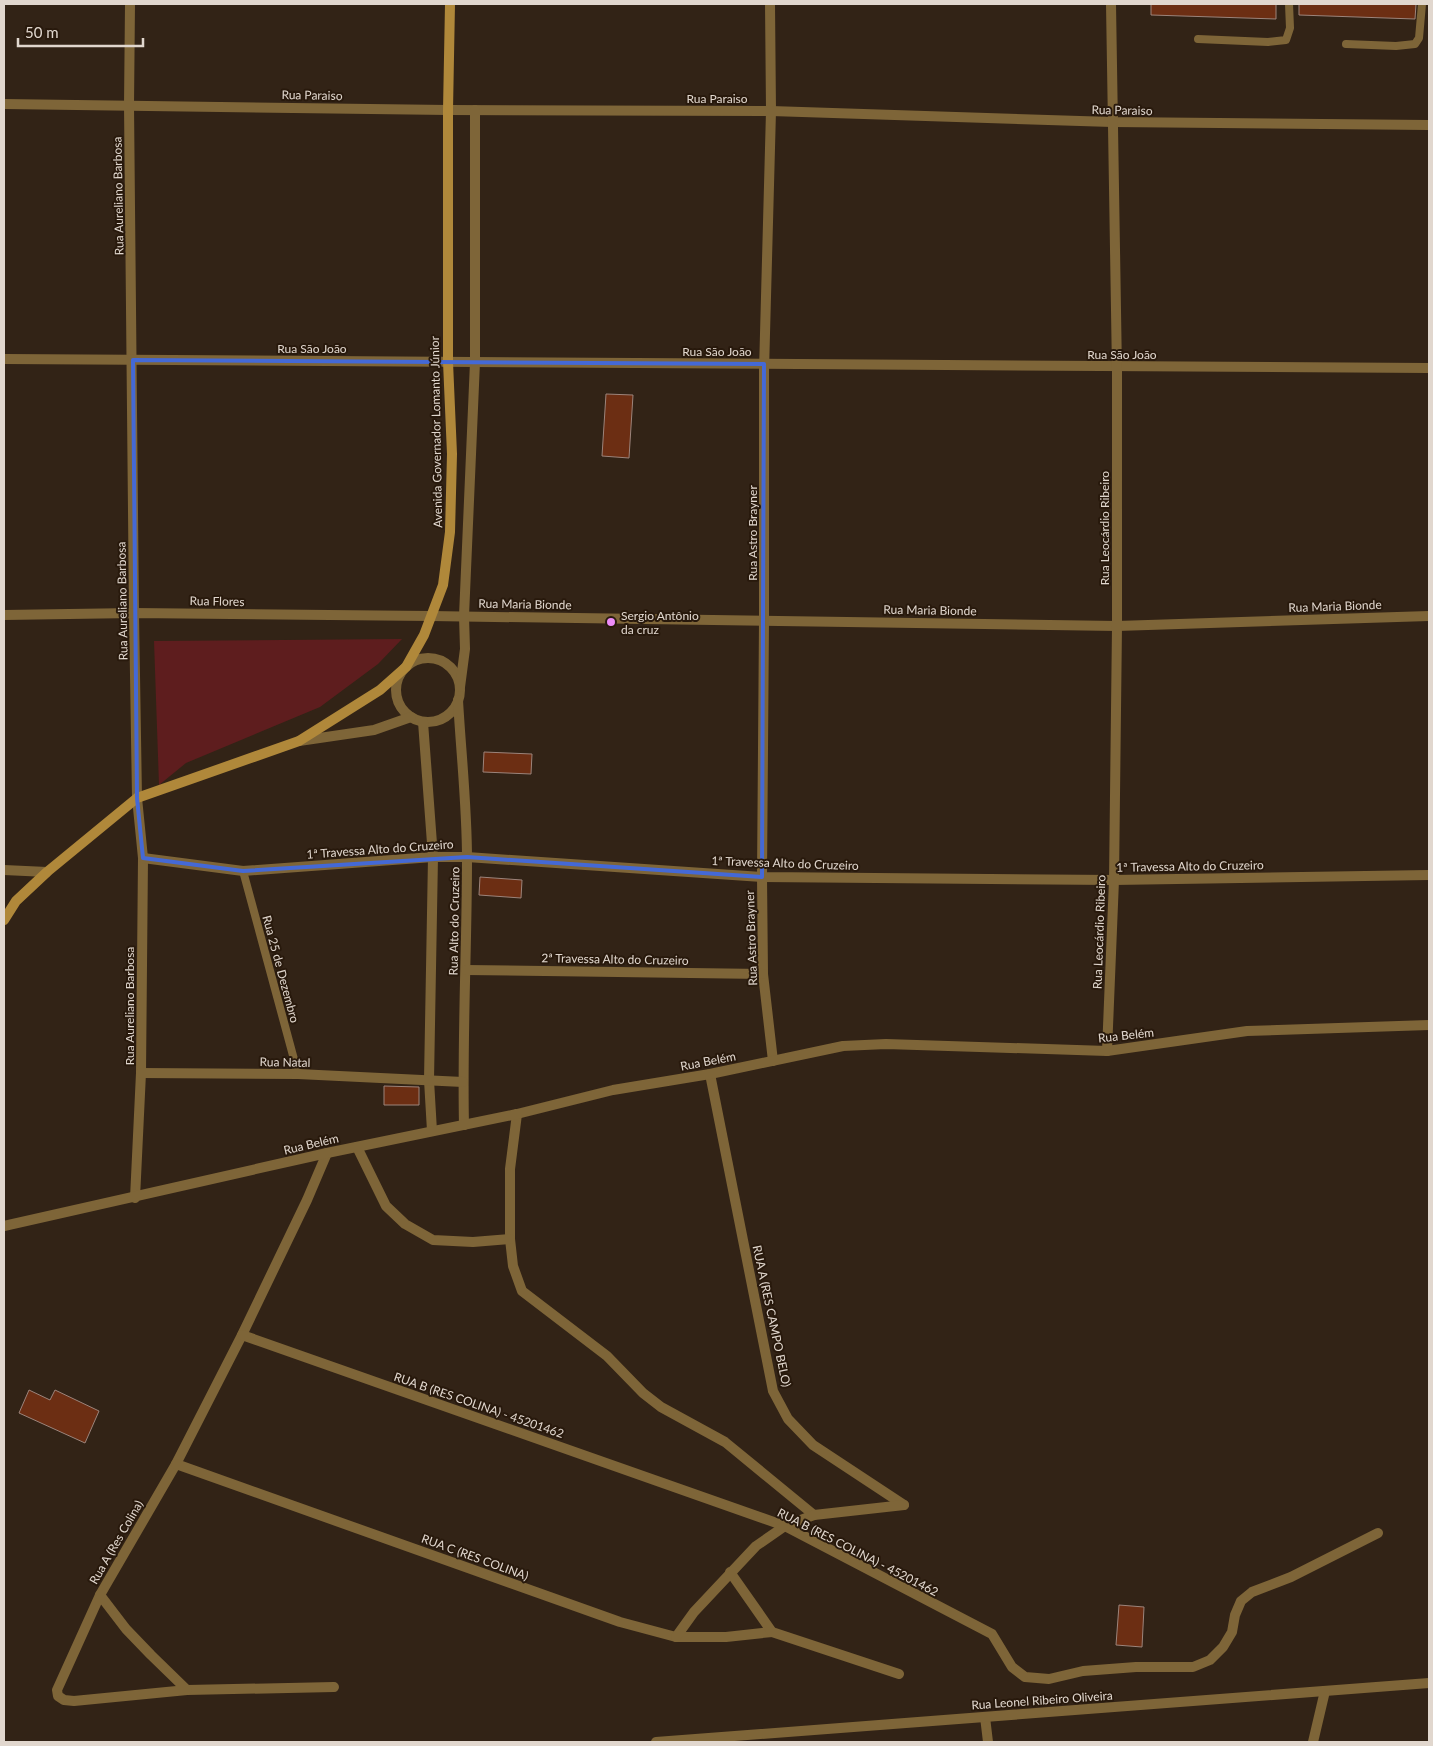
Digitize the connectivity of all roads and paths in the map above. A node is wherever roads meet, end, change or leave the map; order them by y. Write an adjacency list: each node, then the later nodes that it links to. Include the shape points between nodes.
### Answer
1 (130, 4): 10 (street, Rua Aureliano Barbosa)
2 (450, 4): 11 (main road, Avenida Governador Lomanto Júnior)
3 (770, 4): 13 (street, Rua Astro Brayner)
4 (1111, 4): 14 (street, Rua Leocárdio Ribeiro)
5 (1290, 4): 7 (lane, via 1290,28 1286,40)
6 (1422, 4): 8 (lane, via 1419,38 1415,44)
7 (1198, 39)
8 (1346, 44)
9 (4, 104): 10 (street, Rua Paraiso)
10 (129, 105): 11 (street, Rua Paraiso); 17 (street, Rua Aureliano Barbosa)
11 (448, 110): 12 (street, Rua Paraiso); 18 (main road, Avenida Governador Lomanto Júnior)
12 (475, 110): 13 (street, Rua Paraiso); 19 (street)
13 (771, 110): 14 (street, Rua Paraiso); 20 (street, Rua Astro Brayner)
14 (1112, 122): 15 (street, Rua Paraiso); 21 (street, Rua Leocárdio Ribeiro)
15 (1429, 125)
16 (4, 359): 17 (street, Rua São João)
17 (132, 360): 18 (street, Rua São João); 23 (street, Rua Aureliano Barbosa)
18 (448, 362): 19 (street, Rua São João); 25 (main road, Avenida Governador Lomanto Júnior, via 452,454 450,532 442,585)
19 (475, 362): 20 (street, Rua São João); 26 (street)
20 (764, 364): 21 (street, Rua São João); 28 (street, Rua Astro Brayner)
21 (1117, 366): 22 (street, Rua São João); 29 (street, Rua Leocárdio Ribeiro)
22 (1429, 368)
23 (134, 613): 24 (street, Rua Flores); 25 (street, Rua Flores); 36 (street, Rua Aureliano Barbosa)
24 (4, 615)
25 (431, 616): 26 (street, Rua Maria Bionde); 30 (main road, Avenida Governador Lomanto Júnior)
26 (464, 616): 28 (street, Rua Maria Bionde); 31 (street, via 465,649)
27 (1429, 616): 29 (street, Rua Maria Bionde)
28 (764, 620): 29 (street, Rua Maria Bionde); 44 (street, Rua Astro Brayner)
29 (1116, 626): 45 (street, Rua Leocárdio Ribeiro)
30 (406, 667): 31 (street, via 416,660 440,660 450,666); 33 (street, via 400,674 397,693 404,711); 35 (main road, Avenida Governador Lomanto Júnior, via 380,690)
31 (460, 687): 32 (street)
32 (458, 700): 34 (street, via 449,715 441,720); 38 (street, Rua Alto do Cruzeiro)
33 (411, 717): 34 (street); 35 (street, via 374,730)
34 (423, 722): 37 (street, Rua Alto do Cruzeiro)
35 (299, 741): 36 (main road, Avenida Governador Lomanto Júnior)
36 (137, 798): 39 (street, Rua Aureliano Barbosa); 42 (main road, Avenida Governador Lomanto Júnior)
37 (432, 857): 38 (street, 1ª Travessa Alto do Cruzeiro); 41 (street, 1ª Travessa Alto do Cruzeiro); 55 (street, Rua Alto do Cruzeiro)
38 (467, 857): 44 (street, 1ª Travessa Alto do Cruzeiro); 47 (street, Rua Alto do Cruzeiro)
39 (142, 858): 41 (street, 1ª Travessa Alto do Cruzeiro); 52 (street, Rua Aureliano Barbosa)
40 (4, 870): 42 (street)
41 (243, 871): 53 (lane, Rua 25 de Dezembro)
42 (47, 872): 46 (main road, Avenida Governador Lomanto Júnior, via 16,901)
43 (1429, 875): 45 (street, 1ª Travessa Alto do Cruzeiro)
44 (762, 876): 45 (street, 1ª Travessa Alto do Cruzeiro); 48 (street, Rua Astro Brayner)
45 (1114, 880): 50 (street, Rua Leocárdio Ribeiro)
46 (4, 920)
47 (466, 970): 48 (street, 2ª Travessa Alto do Cruzeiro); 56 (street, Rua Alto do Cruzeiro)
48 (763, 974): 51 (street, Rua Astro Brayner)
49 (1429, 1025): 50 (street, Rua Belém, via 1247,1031)
50 (1107, 1051): 51 (street, Rua Belém, via 886,1044 843,1046)
51 (773, 1062): 54 (street, Rua Belém)
52 (141, 1073): 53 (street, Rua Natal); 62 (street, Rua Aureliano Barbosa)
53 (298, 1074): 55 (street, Rua Natal)
54 (710, 1074): 57 (street, Rua Belém, via 613,1090); 67 (street, RUA A (RES CAMPO BELO), via 773,1391 788,1419 813,1445 904,1505)
55 (430, 1080): 56 (street); 59 (street, Rua Alto do Cruzeiro)
56 (463, 1082): 58 (street, Rua Alto do Cruzeiro)
57 (517, 1114): 58 (street, Rua Belém); 64 (street, via 510,1169)
58 (464, 1125): 59 (street, Rua Belém)
59 (432, 1131): 60 (street, Rua Belém)
60 (357, 1147): 61 (street, Rua Belém); 64 (street, via 386,1206 406,1224 433,1240 473,1242)
61 (327, 1153): 62 (street, Rua Belém); 65 (street, Rua A (Res Colina))
62 (135, 1198): 63 (street, Rua Belém)
63 (4, 1226)
64 (510, 1239): 67 (street, via 513,1266 522,1291 608,1356 661,1407 725,1442)
65 (242, 1335): 66 (street, Rua A (Res Colina)); 68 (street, RUA B (RES COLINA) - 45201462)
66 (176, 1464): 71 (street, Rua A (Res Colina)); 73 (street, RUA C (RES COLINA), via 620,1622)
67 (814, 1515): 68 (street)
68 (785, 1526): 69 (street, RUA B (RES COLINA) - 45201462, via 992,1634 1012,1667 1025,1677 1049,1679 1099,1669 1193,1667 1210,1660 1224,1647 1241,1601 1252,1592 1291,1577); 70 (street, via 756,1546)
69 (1378, 1533)
70 (730, 1572): 72 (street); 73 (street)
71 (100, 1595): 77 (street, via 150,1656); 77 (street, Rua A (Res Colina), via 57,1690 58,1696 74,1701)
72 (772, 1632): 73 (street, RUA C (RES COLINA), via 726,1637); 74 (street)
73 (676, 1637)
74 (899, 1674)
75 (1429, 1683): 78 (street, Rua Leonel Ribeiro Oliveira)
76 (334, 1687): 77 (street, Rua A (Res Colina))
77 (187, 1690)
78 (1325, 1691): 79 (street, Rua Leonel Ribeiro Oliveira); 82 (street)
79 (985, 1717): 80 (street, Rua Leonel Ribeiro Oliveira); 81 (street)
80 (656, 1742)
81 (988, 1742)
82 (1313, 1742)

